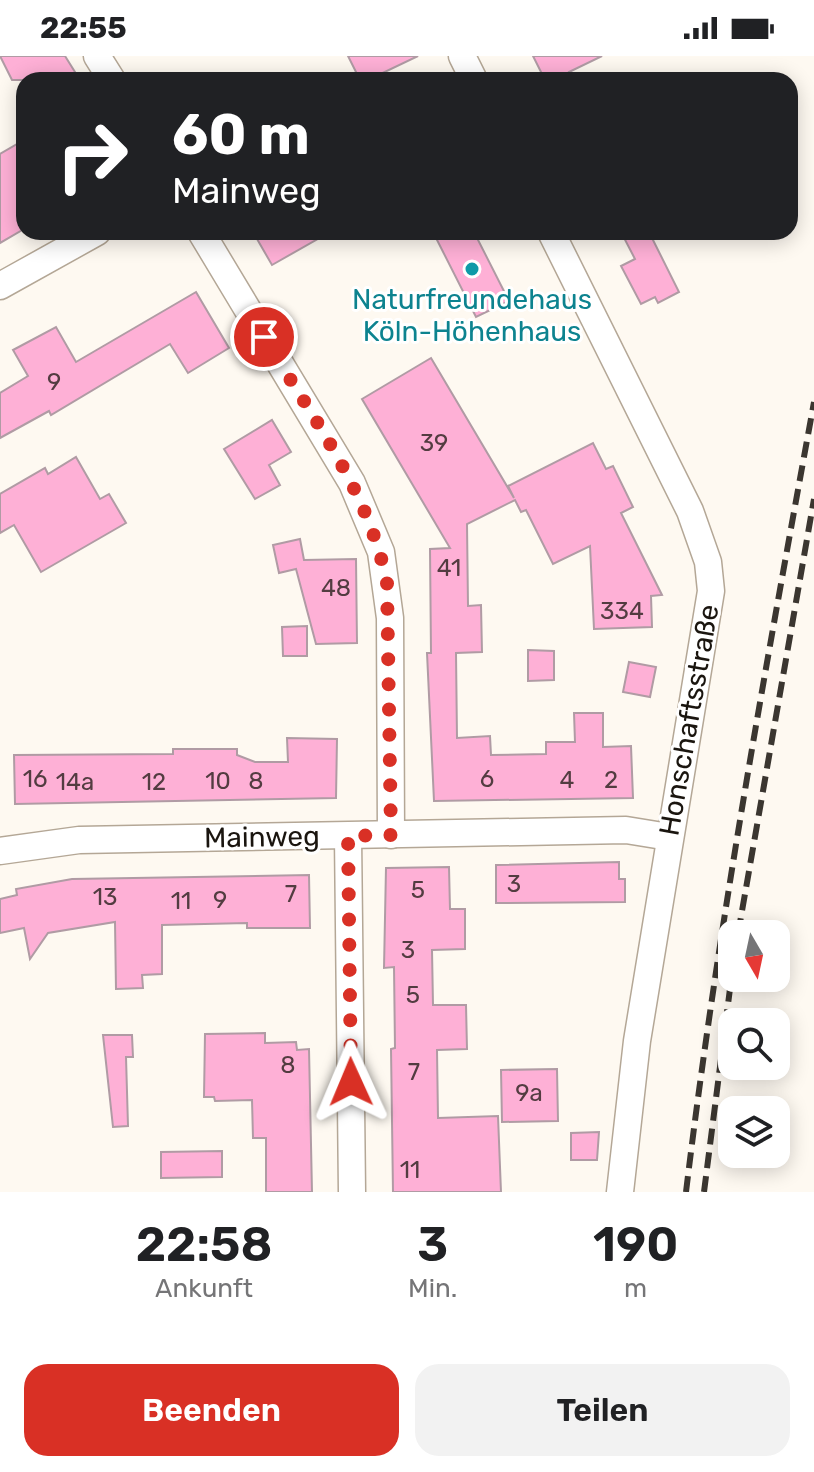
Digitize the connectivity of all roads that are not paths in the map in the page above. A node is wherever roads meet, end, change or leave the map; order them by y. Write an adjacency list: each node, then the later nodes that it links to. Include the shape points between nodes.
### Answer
1 (83, 240): 4 (street)
2 (206, 240): 5 (street, via 352,483 381,552 390,618)
3 (555, 240): 7 (street, Honschaftsstraße, via 690,511 708,562 708,615)
4 (0, 286)
5 (391, 835): 6 (street, Mainweg); 7 (street, Mainweg, via 626,830)
6 (348, 836): 8 (street, Mainweg, via 79,840); 9 (street)
7 (669, 837): 10 (street, Honschaftsstraße)
8 (0, 851)
9 (352, 1192)
10 (620, 1192)

